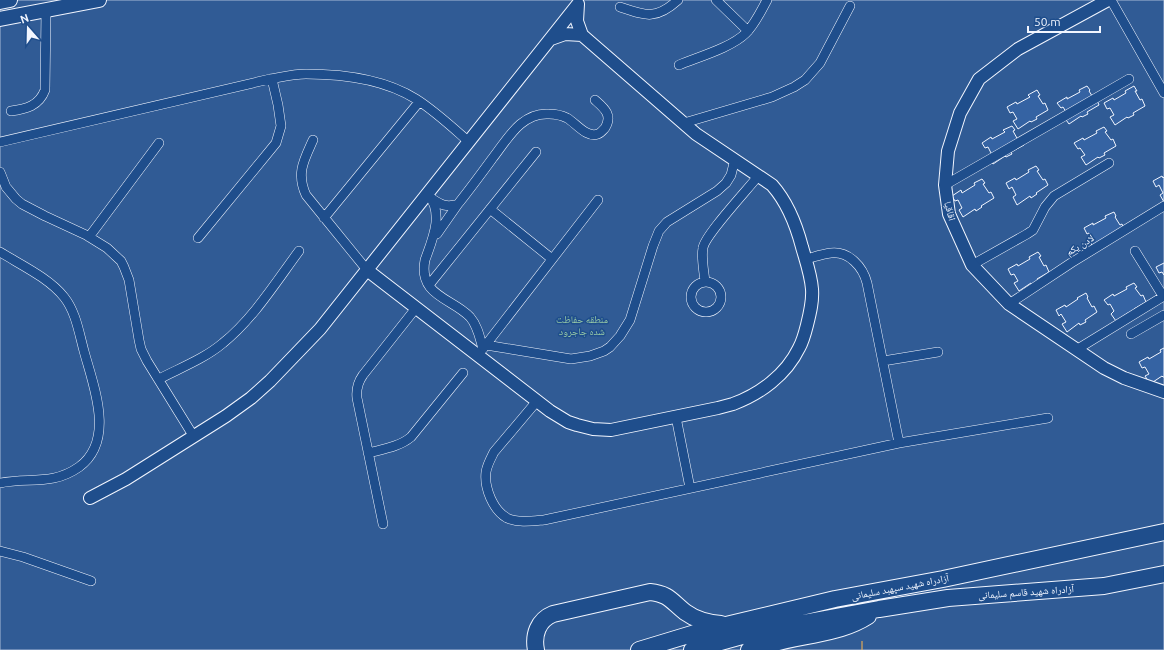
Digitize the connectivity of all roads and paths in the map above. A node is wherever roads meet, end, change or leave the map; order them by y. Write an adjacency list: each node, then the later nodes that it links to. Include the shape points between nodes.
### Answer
1 (10, 0): 7 (main road)
2 (99, 0): 11 (main road)
3 (678, 0): 10 (street, via 666,10 648,15)
4 (716, 0): 13 (street)
5 (768, 0): 13 (street)
6 (1109, 0): 19 (street); 33 (main road, اقاقیا, via 1018,49 979,78 960,113 948,151)
7 (0, 2)
8 (580, 2): 14 (main road, via 577,21); 15 (main road)
9 (850, 6): 23 (street, via 820,63 805,80 772,97)
10 (620, 7)
11 (46, 10): 12 (main road); 22 (street, via 45,90 37,102)
12 (0, 19)
13 (748, 30): 16 (street, via 738,40)
14 (582, 36): 15 (main road, via 565,34); 23 (main road)
15 (550, 40): 27 (main road)
16 (679, 65)
17 (272, 79): 21 (street, via 306,74 336,75 381,83); 25 (street); 41 (street, via 281,126 276,143)
18 (1129, 79): 33 (street)
19 (1164, 93)
20 (595, 100): 36 (street, via 608,116 602,132 588,134 562,116 535,115 513,131)
21 (420, 102): 27 (street); 39 (street)
22 (11, 111)
23 (684, 123): 29 (main road, via 702,139)
24 (313, 140): 39 (street, via 303,162 302,187)
25 (0, 142)
26 (159, 142): 40 (street)
27 (469, 142): 34 (main road)
28 (536, 152): 38 (street)
29 (735, 159): 32 (main road); 57 (street, via 729,180 722,187 663,226 653,246 630,320 610,347 582,358)
30 (1109, 163): 48 (street, via 1054,196 1033,230)
31 (0, 172): 40 (street, via 6,187 22,204)
32 (760, 175): 47 (main road, via 772,185 788,206); 50 (street, via 704,244 702,253)
33 (945, 185): 48 (main road, اقاقیا, via 948,214)
34 (429, 196): 36 (street, via 443,205); 42 (street, via 436,213); 49 (main road)
35 (598, 200): 46 (street)
36 (458, 204): 42 (street)
37 (1164, 206): 53 (street, لادن یکم)
38 (490, 209): 46 (street); 51 (street)
39 (324, 218): 49 (street)
40 (89, 237): 62 (street, via 107,248 124,267 129,280 141,349)
41 (198, 238)
42 (432, 240): 51 (street, via 424,265)
43 (299, 251): 62 (street, via 235,333 214,350)
44 (0, 252): 70 (street, via 46,280 68,303 76,322 97,397 100,420 97,438 90,454 85,462 71,472 48,480)
45 (1135, 252): 52 (street)
46 (552, 259): 57 (street)
47 (806, 259): 60 (street, via 836,253 848,257 860,267 867,283); 65 (main road, via 812,289 810,312 802,342 789,365 770,384 744,400)
48 (972, 265): 53 (main road, اقاقیا)
49 (367, 270): 54 (main road); 67 (main road, via 320,329 270,381 251,398)
50 (705, 282)
51 (429, 285): 57 (street, via 441,298 470,318 479,333)
52 (1164, 296): 58 (street)
53 (1009, 304): 58 (main road, اقاقیا)
54 (416, 308): 57 (main road); 69 (street, via 359,380 357,386)
55 (1164, 315): 56 (street)
56 (1131, 334)
57 (482, 350): 64 (main road)
58 (1076, 350): 63 (main road, اقاقیا, via 1124,378)
59 (938, 352): 60 (street)
60 (883, 361): 68 (street)
61 (463, 373): 69 (street, via 411,437 399,445)
62 (159, 379): 67 (street)
63 (1164, 392)
64 (537, 401): 65 (main road, via 568,422 602,430); 71 (street, via 494,452 488,466 486,478 489,494 507,518 520,521 544,520)
65 (676, 417): 71 (street)
66 (1048, 418): 68 (street)
67 (194, 437): 72 (main road)
68 (899, 443): 71 (street)
69 (368, 453): 73 (street)
70 (0, 483)
71 (690, 488)
72 (90, 498)
73 (383, 524)
74 (1164, 532): 80 (highway, آزادراه شهید سپهبد سلیمانی, via 944,579 835,599)
75 (0, 551): 77 (street)
76 (1164, 574): 78 (highway, آزادراه شهید قاسم سلیمانی, via 1104,586)
77 (91, 581)
78 (948, 598): 79 (highway, آزادراه شهید سپهبد سلیمانی)
79 (879, 608): 83 (highway, آزادراه شهید سپهبد سلیمانی, via 760,631); 84 (highway, via 854,624 840,629)
80 (728, 624): 81 (highway, via 698,619 685,612 664,594 650,592 548,616 536,632); 82 (highway, آزادراه شهید سپهبد سلیمانی)
81 (536, 650)
82 (639, 650)
83 (692, 650)
84 (749, 650)

